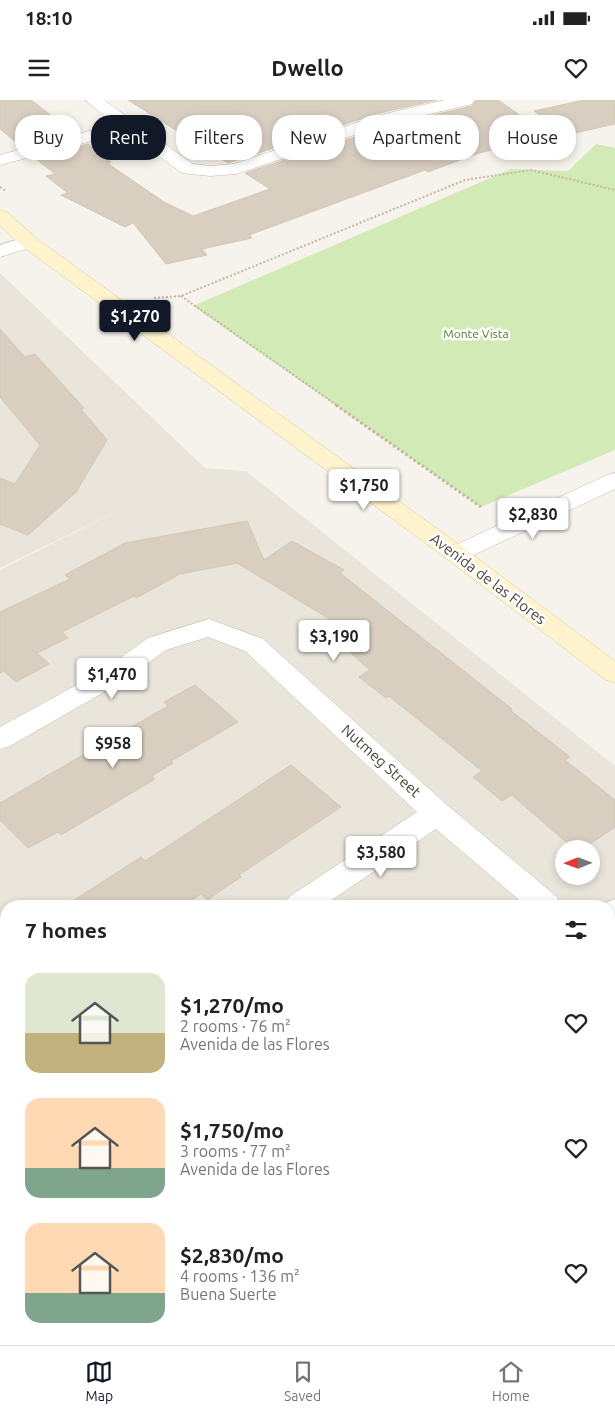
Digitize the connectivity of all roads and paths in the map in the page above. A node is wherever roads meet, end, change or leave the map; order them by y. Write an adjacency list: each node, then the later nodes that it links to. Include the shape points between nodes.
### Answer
1 (93, 100): 3 (street)
2 (466, 100): 5 (street, via 386,119 236,169 188,169)
3 (113, 115)
4 (91, 136): 6 (street)
5 (166, 153)
6 (0, 160)
7 (0, 186): 9 (path)
8 (615, 190): 13 (path, via 531,170 466,180)
9 (8, 192)
10 (0, 216): 11 (main road, Avenida de las Flores)
11 (30, 242): 12 (street); 17 (main road, Avenida de las Flores)
12 (0, 252)
13 (181, 296): 14 (path); 16 (path)
14 (150, 298)
15 (615, 480): 17 (street)
16 (481, 507)
17 (456, 554): 18 (main road, Avenida de las Flores)
18 (615, 674)
19 (0, 738): 20 (street, Nutmeg Street, via 111,677 157,644 209,628 254,645)
20 (437, 812): 21 (street); 22 (street, Nutmeg Street)
21 (309, 900)
22 (539, 900)

